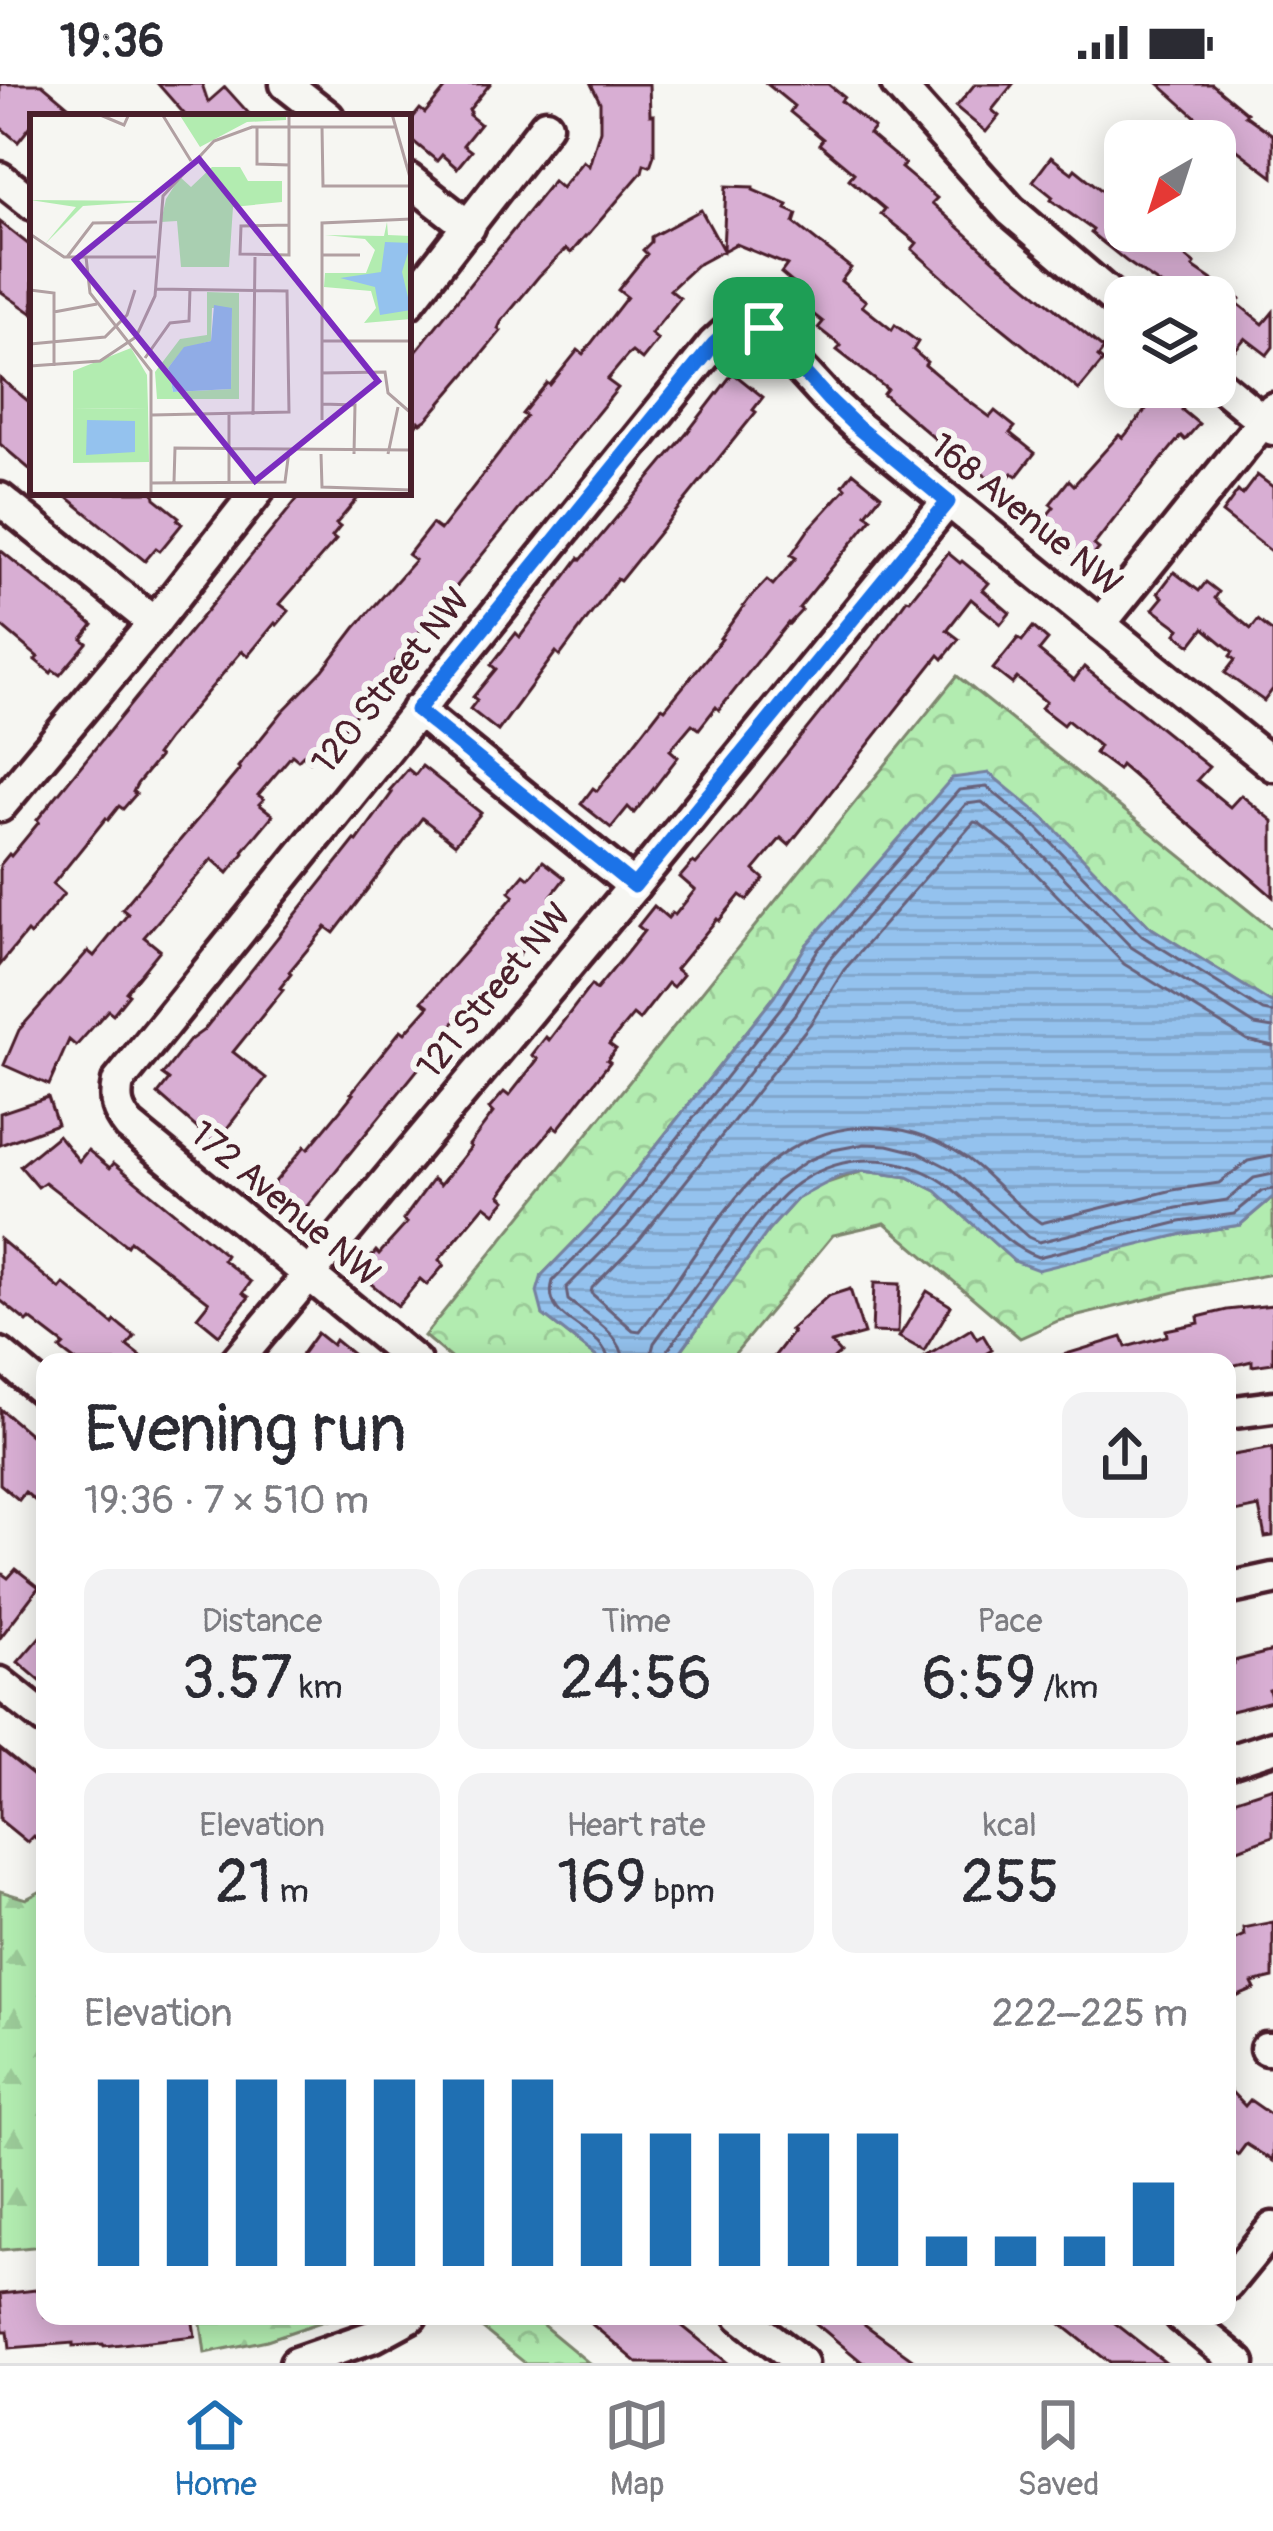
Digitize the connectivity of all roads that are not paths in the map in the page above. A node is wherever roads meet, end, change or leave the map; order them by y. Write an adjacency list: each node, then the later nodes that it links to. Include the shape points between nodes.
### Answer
1 (286, 84): 3 (street)
2 (908, 88): 9 (street, via 1010,210)
3 (324, 114)
4 (546, 125): 8 (street)
5 (0, 178): 7 (street)
6 (411, 181): 8 (street)
7 (30, 202)
8 (469, 226): 10 (street)
9 (1104, 290)
10 (411, 299)
11 (740, 320): 16 (street, 168 Avenue NW, via 764,328 857,427); 19 (street, 120 Street NW)
12 (1236, 397): 13 (street)
13 (1270, 420): 18 (street)
14 (255, 495): 17 (street)
15 (0, 499): 17 (street)
16 (948, 502): 18 (street, 168 Avenue NW); 22 (street, 121 Street NW)
17 (154, 623): 21 (street)
18 (1100, 624): 20 (street, 168 Avenue NW)
19 (417, 710): 22 (street); 23 (street, 120 Street NW, via 129,1067)
20 (1273, 765)
21 (0, 806)
22 (634, 886): 24 (street, 121 Street NW)
23 (115, 1099): 24 (street, 172 Avenue NW, via 129,1126)
24 (308, 1274): 25 (street, 121 Street NW); 26 (street, 172 Avenue NW)
25 (243, 1353)
26 (404, 1353)
27 (0, 1354): 28 (street)
28 (36, 1384)
29 (1273, 1407): 30 (street)
30 (1236, 1412)
31 (1273, 1579): 32 (street)
32 (1236, 1587)
33 (0, 1683): 34 (street)
34 (36, 1712)
35 (1273, 1747): 36 (street)
36 (1236, 1759)
37 (1273, 2228): 38 (street)
38 (1236, 2273)
39 (394, 2325): 42 (street)
40 (753, 2325): 43 (street)
41 (1198, 2325): 44 (street)
42 (296, 2363)
43 (802, 2363)
44 (1239, 2363)

